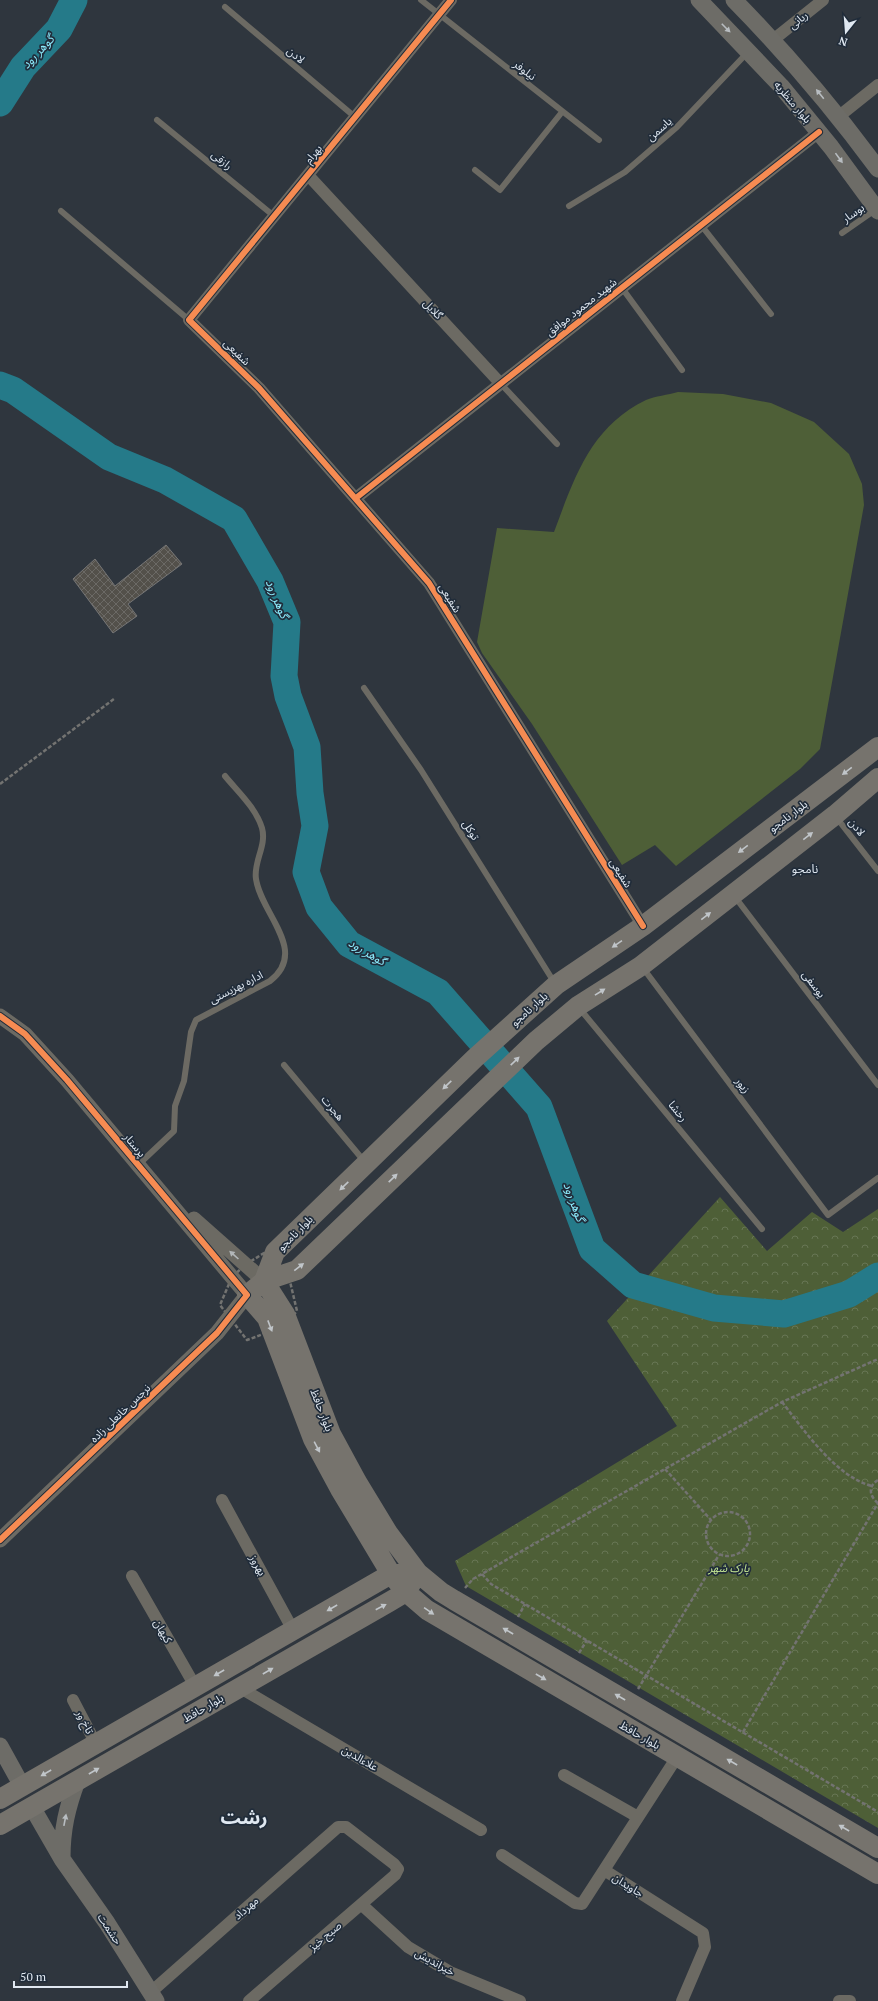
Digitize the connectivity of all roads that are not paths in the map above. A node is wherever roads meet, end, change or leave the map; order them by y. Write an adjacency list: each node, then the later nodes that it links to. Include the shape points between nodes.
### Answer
1 (421, 0): 7 (lane, نیلوفر)
2 (451, 0): 7 (street, بهرام)
3 (699, 0): 9 (main road, بلوار منظریه, one-way to 9)
4 (734, 0): 8 (main road)
5 (823, 0): 8 (street, ربانی)
6 (225, 7): 12 (lane, لادن)
7 (439, 15): 11 (lane, نیلوفر); 12 (street, بهرام)
8 (773, 40): 13 (main road, one-way to 8)
9 (749, 51): 15 (main road, بلوار منظریه); 20 (lane, یاسمن, via 677,127 625,172)
10 (878, 86): 13 (street)
11 (562, 112): 16 (lane, نیلوفر); 18 (lane, via 500,190)
12 (355, 117): 19 (street, بهرام)
13 (838, 117): 17 (main road)
14 (157, 120): 23 (lane, رازقی)
15 (819, 132): 21 (main road, بلوار منظریه, one-way to 21); 24 (street, شهید محمود موافق)
16 (599, 140)
17 (878, 169)
18 (475, 170)
19 (308, 174): 23 (street, بهرام); 30 (street, گلایل)
20 (569, 206)
21 (877, 210): 25 (lane, بوسار)
22 (61, 211): 28 (lane, شفیعی)
23 (274, 216): 28 (street, بهرام)
24 (701, 225): 26 (street, شهید محمود موافق); 27 (lane)
25 (842, 233)
26 (622, 288): 29 (lane); 30 (street, شهید محمود موافق)
27 (771, 314)
28 (189, 320): 32 (street, شفیعی, via 259,388)
29 (682, 370)
30 (501, 384): 31 (lane, گلایل); 32 (street, شهید محمود موافق)
31 (557, 444)
32 (356, 498): 40 (street, شفیعی, via 430,584)
33 (364, 688): 42 (lane, توکل, via 421,770)
34 (878, 747): 40 (main road, بلوار نامجو, one-way to 40)
35 (225, 776): 50 (lane, اداره بهزیستی, via 253,810 262,829 263,842 256,880 285,945 286,961 277,976 270,981 196,1020 191,1032 184,1081 175,1106 174,1131)
36 (878, 778): 37 (main road)
37 (834, 814): 38 (lane, لادن); 39 (main road, one-way to 37)
38 (878, 871)
39 (734, 894): 41 (main road, one-way to 39); 48 (lane, یوسفی)
40 (643, 926): 42 (main road, بلوار نامجو, one-way to 42)
41 (641, 966): 43 (main road, one-way to 41); 51 (lane, زیور, via 828,1215)
42 (556, 985): 45 (main road, بلوار نامجو)
43 (578, 1006): 47 (main road, one-way to 43, via 536,1041); 53 (lane, رخشا)
44 (0, 1016): 50 (street, پرستار, via 25,1034)
45 (475, 1058): 47 (main road); 49 (main road, بلوار نامجو, one-way to 49)
46 (284, 1065): 49 (lane, هجرت)
47 (494, 1082): 54 (main road, one-way to 47, via 297,1270)
48 (878, 1085)
49 (367, 1163): 54 (main road, بلوار نامجو, one-way to 54, via 275,1252)
50 (138, 1165): 52 (street, پرستار)
51 (878, 1178)
52 (151, 1181): 54 (street, پرستار, one-way to 52); 55 (street, پرستار)
53 (762, 1229)
54 (264, 1281): 55 (main road); 58 (main road, بلوار حافظ, via 286,1314 331,1434 388,1533)
55 (247, 1294): 57 (street, نرجس خانعلی زاده, via 217,1333); 59 (main road, بلوار حافظ, one-way to 59, via 267,1318 313,1439)
56 (222, 1500): 62 (street, بهروز)
57 (0, 1540)
58 (418, 1573): 59 (main road, بلوار حافظ); 61 (main road, بلوار حافظ); 77 (main road, بلوار حافظ, one-way to 58, via 454,1600)
59 (391, 1574): 61 (main road, بلوار حافظ); 62 (main road, بلوار حافظ, one-way to 62)
60 (132, 1576): 63 (street, کیهان)
61 (406, 1592): 64 (main road, بلوار حافظ, one-way to 61); 68 (main road, بلوار حافظ, one-way to 68, via 427,1610)
62 (293, 1630): 63 (main road, بلوار حافظ, one-way to 63)
63 (195, 1686): 66 (main road, بلوار حافظ)
64 (239, 1687): 70 (main road, بلوار حافظ, one-way to 64); 76 (street, علاءالدین)
65 (73, 1700): 66 (street, تاخ ور)
66 (96, 1744): 71 (main road, بلوار حافظ, one-way to 71)
67 (0, 1746): 71 (main road)
68 (677, 1757): 74 (street, جاویدان); 82 (main road, بلوار حافظ)
69 (564, 1775): 74 (street)
70 (77, 1781): 73 (main road, بلوار حافظ); 79 (main road, one-way to 70, via 65,1816)
71 (22, 1786): 72 (main road, بلوار حافظ); 73 (main road)
72 (0, 1799)
73 (32, 1807): 75 (main road, بلوار حافظ); 79 (main road, حشمت)
74 (638, 1817): 81 (street, جاویدان)
75 (0, 1825)
76 (481, 1830)
77 (878, 1848)
78 (502, 1855): 81 (street, via 582,1904)
79 (62, 1858): 84 (main road, حشمت)
80 (398, 1869): 83 (street, صبح خیز, via 395,1875); 84 (street, مهرداد, via 346,1827 338,1827)
81 (604, 1870): 87 (street, جاویدان, via 704,1933 705,1947)
82 (878, 1874)
83 (362, 1905): 85 (street, صبح خیز); 86 (street, خیراندیش, via 408,1946 450,1972)
84 (153, 1996)
85 (249, 2001)
86 (520, 2001)
87 (682, 2001)
88 (839, 2001): 89 (street)
89 (850, 2001)

